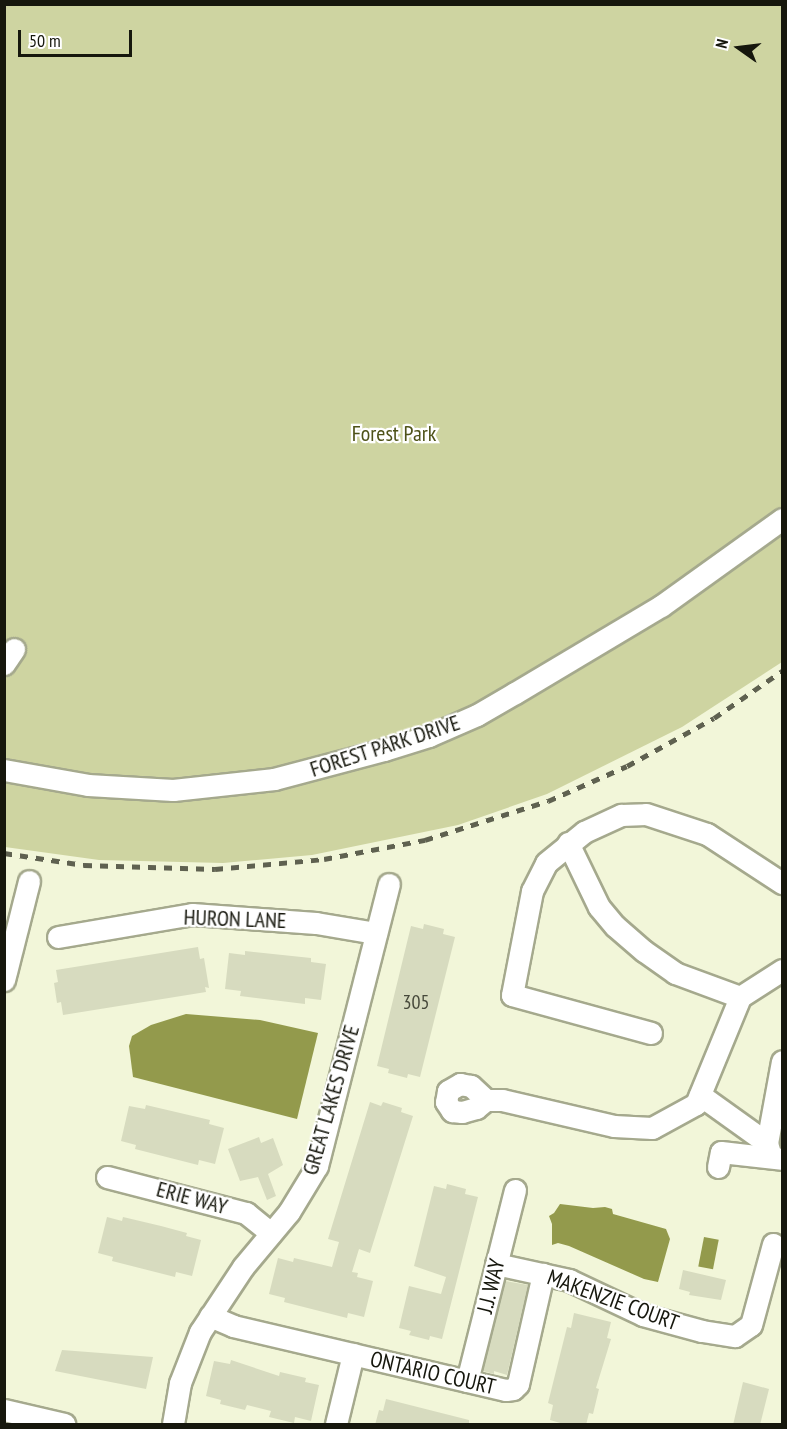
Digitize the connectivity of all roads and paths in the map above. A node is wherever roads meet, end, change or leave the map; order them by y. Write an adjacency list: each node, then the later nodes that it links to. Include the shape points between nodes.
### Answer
1 (783, 519): 2 (street, FOREST PARK DRIVE, via 661,606 515,693 458,723 384,750 274,779 173,790 88,785)
2 (4, 770)
3 (568, 843): 5 (street, via 621,815 646,814 707,834); 11 (street, via 599,907 615,926 675,973); 12 (street, via 546,863 532,891 512,995)
4 (29, 881): 10 (street)
5 (783, 883)
6 (389, 884): 7 (street, GREAT LAKES DRIVE)
7 (376, 933): 8 (street, HURON LANE, via 316,923 192,914); 20 (street, GREAT LAKES DRIVE, via 317,1166)
8 (58, 937)
9 (783, 969): 11 (street)
10 (4, 980)
11 (740, 997): 14 (street)
12 (651, 1033)
13 (783, 1061): 16 (street)
14 (700, 1095): 15 (street, via 696,1104 652,1128 614,1126 502,1100); 16 (street)
15 (486, 1100)
16 (774, 1153): 17 (street, via 721,1152)
17 (718, 1167)
18 (107, 1177): 20 (street, ERIE WAY, via 236,1209 256,1218)
19 (515, 1190): 22 (street, J.J. WAY)
20 (271, 1233): 24 (street, GREAT LAKES DRIVE)
21 (773, 1244): 23 (street, MAKENZIE COURT, via 751,1325 735,1336 643,1316 587,1287)
22 (496, 1264): 23 (street, MAKENZIE COURT); 26 (street, J.J. WAY)
23 (543, 1274): 26 (street, ONTARIO COURT, via 518,1384 506,1390)
24 (210, 1316): 25 (street, ONTARIO COURT, via 233,1326); 29 (street, GREAT LAKES DRIVE, via 188,1358)
25 (354, 1354): 26 (street, ONTARIO COURT); 30 (street, ONTARIO COURT)
26 (467, 1381)
27 (4, 1410): 28 (street)
28 (64, 1425)
29 (173, 1425)
30 (336, 1425)

